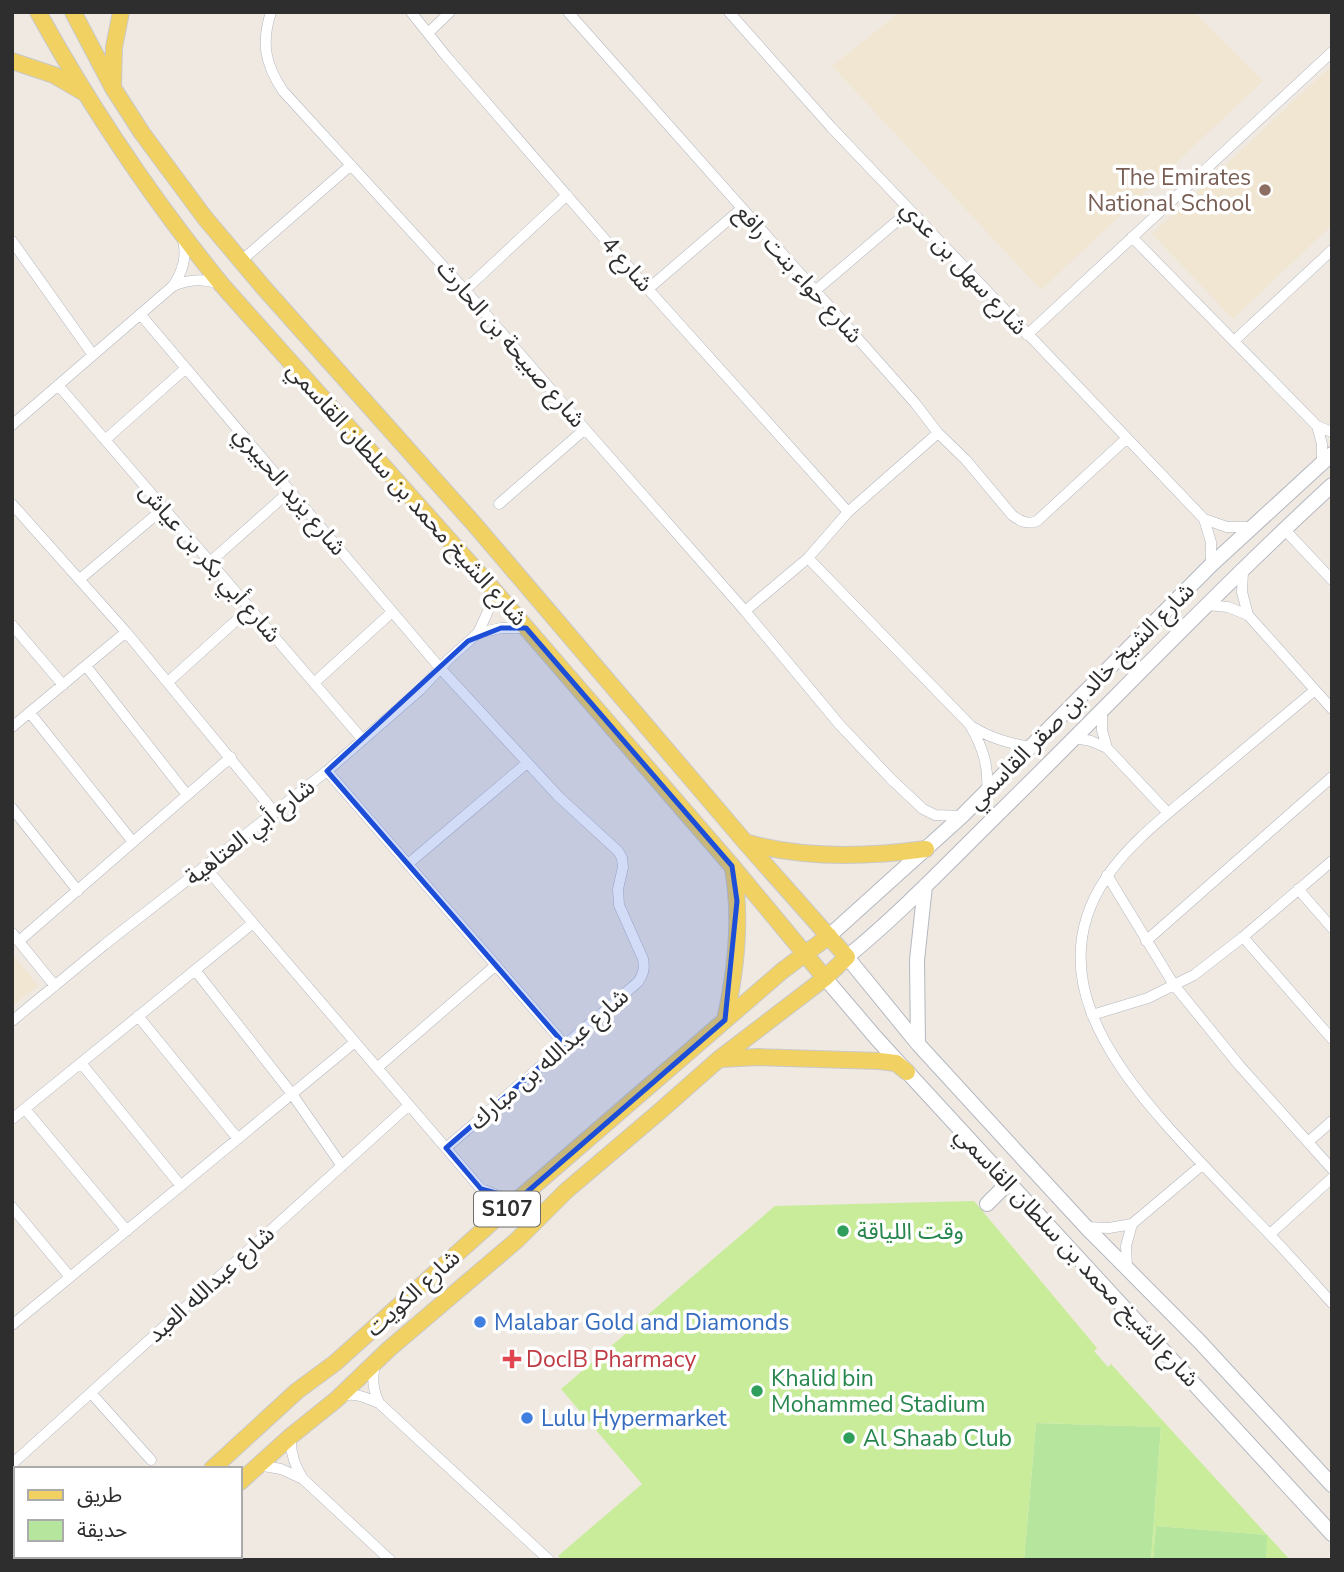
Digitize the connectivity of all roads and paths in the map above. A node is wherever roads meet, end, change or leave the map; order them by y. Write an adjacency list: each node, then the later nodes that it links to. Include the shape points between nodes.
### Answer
1 (38, 12): 13 (main road, شارع الشيخ محمد بن سلطان القاسمي)
2 (73, 12): 12 (main road, شارع الشيخ محمد بن سلطان القاسمي)
3 (121, 12): 12 (main road)
4 (271, 12): 14 (street, شارع صبيحة بن الحارث, via 265,43 274,76)
5 (411, 12): 9 (street, شارع 4)
6 (450, 12): 9 (street)
7 (568, 12): 16 (street, شارع حواء بنت رافع)
8 (729, 12): 17 (street, شارع سهل بن عدي)
9 (428, 33): 15 (street, شارع 4)
10 (1332, 52): 19 (street)
11 (12, 61): 13 (main road, via 54,75)
12 (113, 88): 22 (main road, شارع الشيخ محمد بن سلطان القاسمي, via 173,176)
13 (88, 96): 18 (main road, شارع الشيخ محمد بن سلطان القاسمي)
14 (351, 165): 22 (street); 26 (street, شارع صبيحة بن الحارث)
15 (567, 195): 25 (street, شارع 4); 26 (street)
16 (741, 209): 25 (street); 27 (street, شارع حواء بنت رافع)
17 (910, 210): 27 (street); 29 (street, شارع سهل بن عدي)
18 (183, 237): 23 (main road, شارع الشيخ محمد بن سلطان القاسمي); 24 (street, via 183,268)
19 (1132, 237): 29 (street); 30 (street)
20 (12, 241): 31 (street)
21 (1332, 250): 30 (street)
22 (241, 261): 94 (main road, شارع الشيخ محمد بن سلطان القاسمي, via 475,525)
23 (222, 285): 24 (street, via 192,280); 58 (main road, شارع الشيخ محمد بن سلطان القاسمي)
24 (173, 286): 28 (street)
25 (648, 289): 47 (street, شارع 4)
26 (465, 290): 36 (street, شارع صبيحة بن الحارث)
27 (815, 291): 38 (street, شارع حواء بنت رافع)
28 (140, 314): 31 (street); 32 (street, شارع يزيد الحبيري)
29 (1027, 335): 39 (street, شارع سهل بن عدي)
30 (1234, 341): 35 (street)
31 (93, 355): 33 (street)
32 (186, 368): 40 (street); 43 (street, شارع يزيد الحبيري)
33 (58, 385): 34 (street); 40 (street, شارع أبي بكر بن عياش)
34 (12, 425)
35 (1317, 426): 37 (street); 41 (street)
36 (585, 429): 45 (street); 61 (street, شارع صبيحة بن الحارث)
37 (1332, 432)
38 (937, 433): 39 (street, شارع حواء بنت رافع, via 1012,515 1026,523 1037,521); 47 (street)
39 (1126, 439): 49 (street, شارع سهل بن عدي)
40 (105, 440): 46 (street, شارع أبي بكر بن عياش)
41 (1327, 458): 50 (main road, شارع الشيخ خالد بن صقر القاسمي)
42 (1332, 485): 51 (main road, شارع الشيخ خالد بن صقر القاسمي)
43 (290, 491): 53 (street); 62 (street, شارع يزيد الحبيري)
44 (12, 503): 48 (street)
45 (499, 504)
46 (164, 509): 53 (street, شارع أبي بكر بن عياش); 56 (street)
47 (848, 512): 52 (street)
48 (16, 515): 56 (street)
49 (1204, 519): 50 (street, via 1227,527); 54 (street)
50 (1251, 527): 54 (main road, شارع الشيخ خالد بن صقر القاسمي)
51 (1284, 530): 55 (main road, شارع الشيخ خالد بن صقر القاسمي); 57 (street)
52 (808, 558): 61 (street); 77 (street)
53 (210, 562): 60 (street, شارع أبي بكر بن عياش)
54 (1211, 565): 81 (main road, شارع الشيخ خالد بن صقر القاسمي)
55 (1243, 569): 59 (main road, شارع الشيخ خالد بن صقر القاسمي); 63 (street)
56 (80, 579): 66 (street)
57 (1332, 580)
58 (491, 587): 65 (main road, شارع الشيخ محمد بن سلطان القاسمي); 67 (street, شارع أبي العتاهية, via 488,611)
59 (1207, 605): 63 (street); 75 (main road, شارع الشيخ خالد بن صقر القاسمي)
60 (250, 608): 70 (street); 71 (street, شارع أبي بكر بن عياش)
61 (745, 611): 92 (street, شارع صبيحة بن الحارث, via 839,724 916,804 936,815)
62 (392, 612): 69 (street, شارع يزيد الحبيري); 71 (street)
63 (1248, 615): 73 (street)
64 (12, 625): 72 (street)
65 (526, 628): 67 (street); 98 (main road, شارع الشيخ محمد بن سلطان القاسمي)
66 (126, 632): 68 (street); 70 (street)
67 (478, 633): 69 (street, شارع أبي العتاهية)
68 (86, 666): 72 (street); 88 (street)
69 (440, 668): 80 (street, شارع أبي العتاهية); 84 (street, شارع عبدالله بن مبارك)
70 (168, 682): 83 (street)
71 (314, 683): 80 (street, شارع أبي بكر بن عياش)
72 (63, 685): 76 (street)
73 (1315, 690): 74 (street); 91 (street)
74 (1332, 709)
75 (1101, 711): 79 (main road, شارع الشيخ خالد بن صقر القاسمي); 82 (street)
76 (30, 713): 78 (street); 93 (street)
77 (971, 726): 81 (street, via 999,741); 87 (street, via 984,756)
78 (12, 727)
79 (1076, 737): 82 (street); 101 (main road, شارع الشيخ خالد بن صقر القاسمي)
80 (363, 740): 85 (street, شارع أبي العتاهية)
81 (1030, 747): 87 (main road, شارع الشيخ خالد بن صقر القاسمي)
82 (1107, 748): 91 (street)
83 (231, 757): 88 (street); 90 (street)
84 (527, 763): 97 (street); 124 (street, شارع عبدالله بن مبارك, via 618,851 623,867 619,905 645,966 638,982)
85 (327, 771): 90 (street, شارع أبي العتاهية); 97 (street)
86 (1332, 777): 109 (street)
87 (987, 791): 92 (main road, شارع الشيخ خالد بن صقر القاسمي)
88 (187, 795): 93 (street)
89 (12, 808): 103 (street)
90 (275, 813): 99 (street, شارع أبي العتاهية)
91 (1168, 813): 100 (street)
92 (962, 816): 95 (main road, شارع الشيخ خالد بن صقر القاسمي)
93 (133, 842): 103 (street)
94 (746, 843): 95 (main road, via 804,853); 106 (main road, شارع الشيخ محمد بن سلطان القاسمي)
95 (926, 849): 106 (main road, شارع الشيخ خالد بن صقر القاسمي)
96 (1332, 861): 102 (street)
97 (408, 864): 112 (street)
98 (732, 866): 110 (main road, شارع الشيخ محمد بن سلطان القاسمي); 119 (main road, via 736,932)
99 (205, 867): 104 (street); 116 (street, شارع أبي العتاهية)
100 (1107, 875): 109 (street); 117 (street, via 1087,912 1082,933 1083,985)
101 (925, 886): 111 (main road, شارع الشيخ خالد بن صقر القاسمي); 123 (main road, via 917,960)
102 (1298, 889): 105 (street); 108 (street)
103 (78, 891): 107 (street)
104 (253, 923): 113 (street); 122 (street)
105 (1332, 928)
106 (829, 936): 110 (main road, شارع الكويت); 111 (main road, شارع الشيخ محمد بن سلطان القاسمي)
107 (16, 937): 116 (street)
108 (1243, 937): 115 (street); 121 (street)
109 (1146, 941): 115 (street)
110 (805, 953): 114 (main road, شارع الشيخ محمد بن سلطان القاسمي); 119 (main road, شارع الكويت / S107)
111 (847, 957): 114 (main road, شارع الكويت); 123 (main road, شارع الشيخ محمد بن سلطان القاسمي)
112 (496, 965): 124 (street); 127 (street)
113 (195, 970): 118 (street); 129 (street)
114 (825, 978): 125 (main road, شارع الكويت / S107); 128 (main road, شارع الشيخ محمد بن سلطان القاسمي)
115 (1174, 985): 117 (street); 135 (street)
116 (55, 986): 120 (street, شارع أبي العتاهية)
117 (1092, 1015): 137 (street, via 1131,1082)
118 (138, 1016): 126 (street); 134 (street)
119 (725, 1020): 144 (main road, شارع الكويت / S107)
120 (12, 1021)
121 (1332, 1039)
122 (355, 1042): 127 (street); 129 (street)
123 (918, 1044): 149 (main road, شارع الشيخ محمد بن سلطان القاسمي)
124 (565, 1045): 136 (street, شارع عبدالله بن مبارك)
125 (719, 1059): 128 (main road, via 879,1061 896,1063); 156 (main road, شارع الكويت / S107)
126 (81, 1063): 131 (street); 142 (street)
127 (377, 1068): 130 (street)
128 (907, 1072): 141 (main road, شارع الشيخ محمد بن سلطان القاسمي)
129 (292, 1094): 134 (street); 138 (street)
130 (409, 1105): 136 (street); 138 (street, شارع عبدالله العبد)
131 (25, 1109): 132 (street); 150 (street)
132 (12, 1119)
133 (1332, 1121): 135 (street)
134 (238, 1139): 142 (street)
135 (1308, 1142): 139 (street)
136 (446, 1148): 143 (street)
137 (1202, 1165): 148 (street); 151 (street)
138 (342, 1166): 157 (street, شارع عبدالله العبد)
139 (1332, 1169)
140 (1332, 1178): 151 (street)
141 (1009, 1182): 145 (main road); 168 (main road, شارع الشيخ محمد بن سلطان القاسمي)
142 (181, 1186): 150 (street)
143 (481, 1189): 144 (street); 147 (street)
144 (519, 1199): 147 (main road, شارع الكويت / S107)
145 (987, 1204)
146 (12, 1208): 153 (street)
147 (491, 1223): 164 (main road, شارع الكويت / S107)
148 (1132, 1224): 149 (street); 152 (street)
149 (1086, 1227): 152 (main road, شارع الشيخ محمد بن سلطان القاسمي)
150 (127, 1231): 153 (street)
151 (1270, 1234): 154 (street)
152 (1127, 1268): 167 (main road, شارع الشيخ محمد بن سلطان القاسمي)
153 (70, 1278): 155 (street)
154 (1332, 1303)
155 (13, 1324)
156 (377, 1359): 158 (main road, شارع الكويت / S107); 159 (street, via 373,1386)
157 (91, 1393): 161 (street); 162 (street, شارع عبدالله العبد)
158 (337, 1399): 159 (street, via 346,1394); 160 (main road, شارع الكويت / S107)
159 (379, 1403): 172 (street)
160 (291, 1436): 163 (main road, شارع الكويت / S107); 165 (street, via 292,1454)
161 (151, 1460)
162 (12, 1464)
163 (258, 1465): 165 (street); 166 (main road, شارع الكويت / S107)
164 (214, 1467)
165 (303, 1479): 171 (street)
166 (242, 1480)
167 (1332, 1485)
168 (1332, 1534)
169 (160, 1558): 170 (street)
170 (183, 1560)
171 (390, 1560)
172 (549, 1560)

